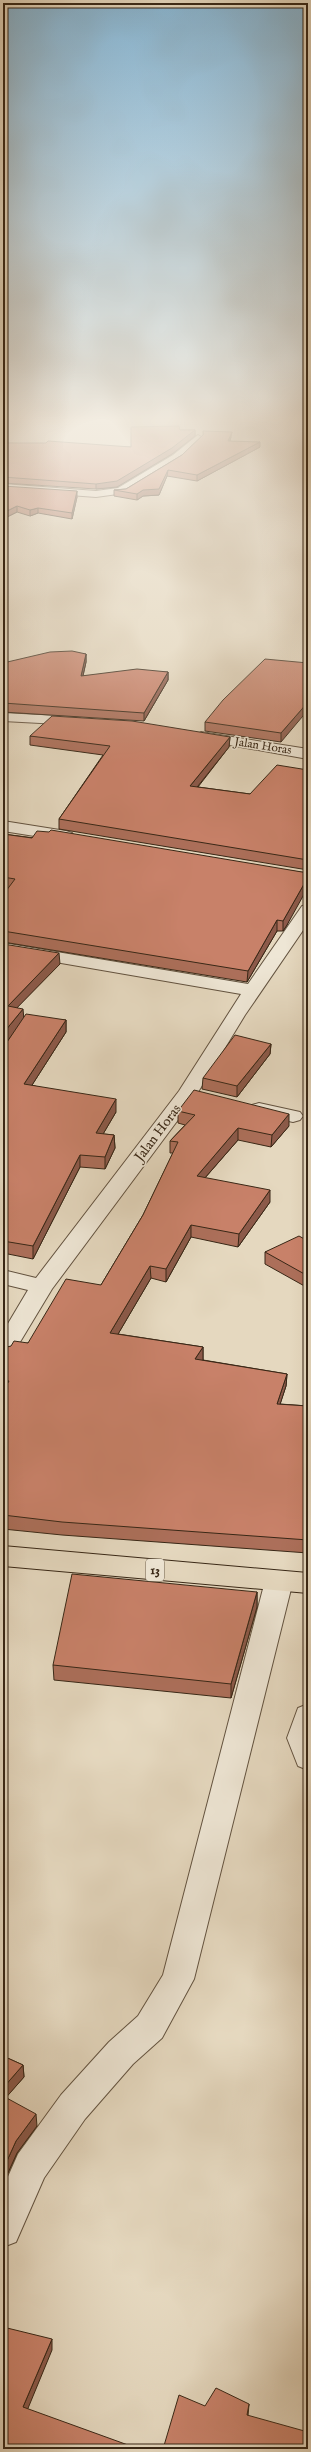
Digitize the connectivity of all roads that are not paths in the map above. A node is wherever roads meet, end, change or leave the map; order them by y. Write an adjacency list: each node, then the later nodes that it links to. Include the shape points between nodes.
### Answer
1 (3, 717): 2 (street)
2 (90, 722)
3 (190, 734): 4 (street, Jalan Horas)
4 (308, 754)
5 (3, 826): 6 (street)
6 (81, 839)
7 (308, 910): 9 (street, Jalan Horas)
8 (3, 948): 9 (street)
9 (254, 991): 10 (street, Jalan Horas, via 236,1015)
10 (188, 1093): 11 (street); 15 (street, Jalan Horas)
11 (210, 1098)
12 (240, 1105): 13 (street)
13 (293, 1116)
14 (3, 1277): 15 (street)
15 (42, 1286): 16 (street, Jalan Horas)
16 (3, 1352)
17 (3, 1556): 18 (highway, 13)
18 (293, 1582): 21 (street, via 178,1979 150,2027 122,2053 73,2107 36,2159)
19 (308, 1716): 20 (street, via 302,1738)
20 (308, 1758)
21 (3, 2228)

